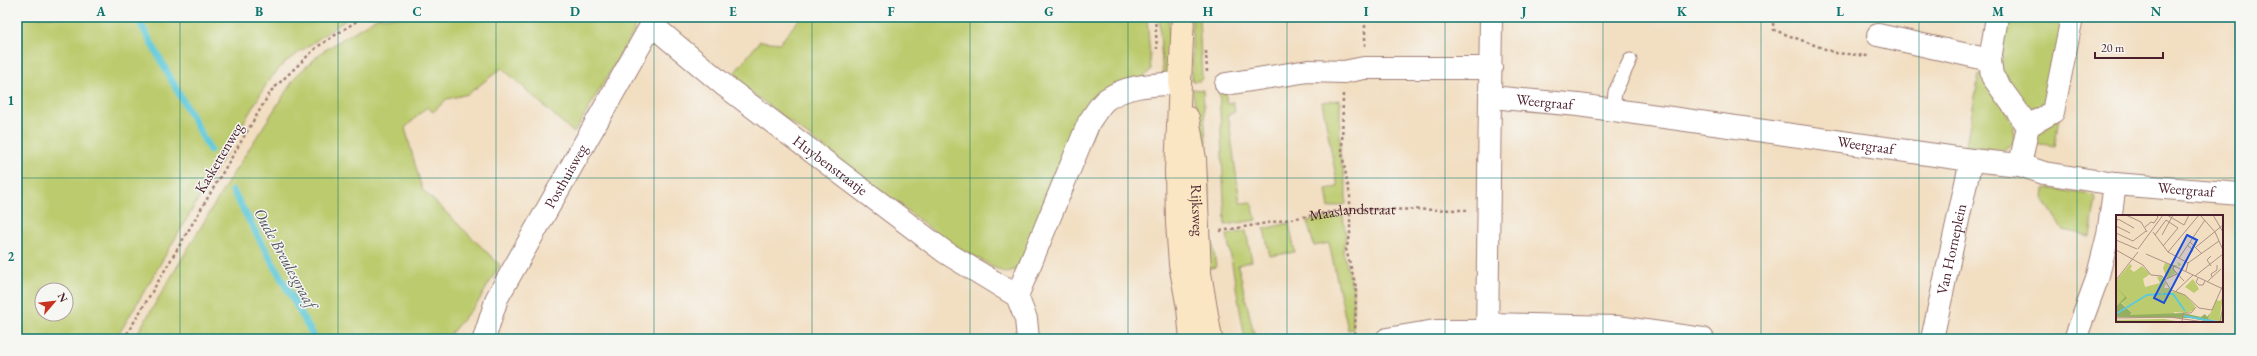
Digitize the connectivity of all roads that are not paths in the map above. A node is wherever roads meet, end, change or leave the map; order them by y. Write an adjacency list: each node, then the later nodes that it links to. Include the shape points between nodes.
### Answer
1 (1183, 17): 10 (main road, Rijksweg)
2 (1491, 17): 9 (street)
3 (1997, 17): 8 (street)
4 (2072, 17): 14 (street, via 2053,112)
5 (654, 21): 19 (street, Huybenstraatje, via 725,86 945,252); 21 (street, Posthuisweg, via 497,298)
6 (1878, 35): 8 (street)
7 (1630, 60): 13 (lane, via 1617,87)
8 (1990, 60): 14 (street, via 1992,76)
9 (1491, 68): 11 (street, via 1308,71); 12 (street)
10 (1180, 83): 19 (street, via 1145,84 1129,89 1106,100 1089,122); 23 (main road, Rijksweg, via 1176,170 1177,223); 24 (main road, Rijksweg, via 1195,159 1200,273)
11 (1226, 84)
12 (1490, 97): 13 (street, Weergraaf); 20 (street)
13 (1613, 110): 15 (street, Weergraaf)
14 (2028, 126): 16 (street)
15 (1971, 160): 16 (street, Weergraaf); 27 (street, Van Horneplein)
16 (2020, 165): 17 (street, Weergraaf, via 2044,173)
17 (2115, 184): 18 (street, Weergraaf); 28 (street, via 2108,235 2098,279)
18 (2240, 194)
19 (1017, 296): 22 (street, via 1026,318)
20 (1488, 331): 25 (street, via 1435,331); 26 (street, via 1617,327)
21 (484, 339)
22 (1028, 339)
23 (1191, 339)
24 (1211, 339)
25 (1387, 339)
26 (1703, 339)
27 (1932, 339)
28 (2075, 339)

